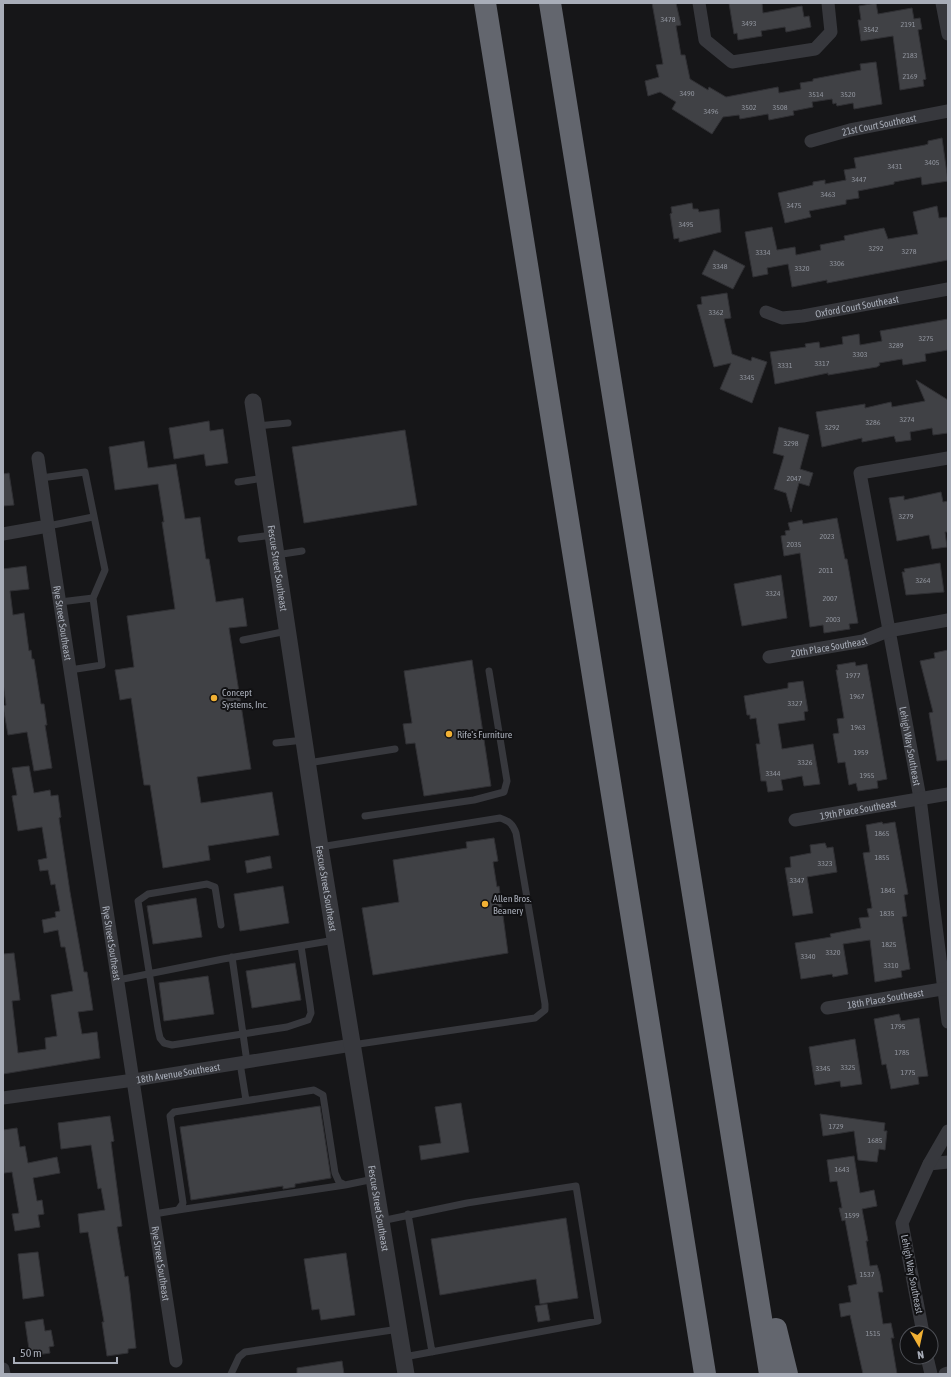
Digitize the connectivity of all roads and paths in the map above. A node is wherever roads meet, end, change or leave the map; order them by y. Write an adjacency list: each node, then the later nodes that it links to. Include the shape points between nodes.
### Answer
1 (485, 3): 77 (highway)
2 (550, 3): 64 (highway)
3 (699, 3): 4 (street, via 705,40 732,62 815,49 831,32)
4 (828, 3)
5 (942, 3): 6 (street)
6 (948, 34)
7 (948, 111): 8 (street, 21st Court Southeast, via 850,130)
8 (811, 141)
9 (948, 289): 10 (street, Oxford Court Southeast, via 803,316 782,318)
10 (766, 312)
11 (253, 402): 13 (street, Fescue Street Southeast)
12 (288, 423): 13 (lane)
13 (256, 426): 17 (street, Fescue Street Southeast)
14 (38, 458): 16 (street, Rye Street Southeast)
15 (948, 458): 30 (street, Lehigh Way Southeast, via 860,473)
16 (41, 478): 19 (lane, via 85,472); 20 (street, Rye Street Southeast)
17 (264, 478): 18 (lane); 22 (street, Fescue Street Southeast)
18 (238, 482)
19 (93, 518): 20 (lane); 26 (lane, via 105,570)
20 (48, 526): 21 (street); 27 (street, Rye Street Southeast)
21 (3, 534)
22 (273, 535): 23 (lane); 25 (street, Fescue Street Southeast)
23 (241, 539)
24 (302, 551): 25 (lane)
25 (276, 555): 29 (street, Fescue Street Southeast)
26 (93, 598): 27 (lane); 33 (lane, via 102,665)
27 (60, 602): 33 (street, Rye Street Southeast)
28 (948, 620): 30 (street, 20th Place Southeast)
29 (287, 630): 31 (lane); 35 (street, Fescue Street Southeast)
30 (888, 631): 32 (street, 20th Place Southeast, via 863,641); 40 (street, Lehigh Way Southeast)
31 (244, 640)
32 (769, 657)
33 (70, 670): 49 (street, Rye Street Southeast)
34 (489, 671): 41 (lane, via 507,781 504,792 474,800)
35 (304, 740): 36 (lane); 38 (street, Fescue Street Southeast)
36 (276, 743)
37 (395, 749): 38 (lane)
38 (308, 763): 43 (street, Fescue Street Southeast)
39 (948, 794): 40 (street, 19th Place Southeast)
40 (920, 798): 42 (street, 19th Place Southeast); 50 (street, Lehigh Way Southeast)
41 (365, 816)
42 (795, 820)
43 (320, 847): 45 (street, Fescue Street Southeast); 54 (lane, via 500,818 506,820 516,833 545,1004 545,1010 535,1018)
44 (222, 925): 48 (lane, via 215,887 207,884 148,894 138,901)
45 (335, 940): 46 (lane); 54 (street, Fescue Street Southeast)
46 (301, 946): 47 (lane); 53 (lane, via 311,1013 308,1020 299,1024)
47 (232, 957): 48 (lane); 53 (lane)
48 (148, 974): 49 (lane); 53 (lane, via 160,1038 164,1043 172,1045)
49 (118, 980): 56 (street, Rye Street Southeast)
50 (946, 988): 51 (street, 18th Place Southeast); 52 (street, Lehigh Way Southeast)
51 (827, 1008)
52 (948, 1022)
53 (243, 1033): 55 (lane)
54 (352, 1045): 55 (street, 18th Avenue Southeast); 62 (street, Fescue Street Southeast)
55 (244, 1062): 56 (street, 18th Avenue Southeast); 58 (lane)
56 (134, 1080): 57 (street, 18th Avenue Southeast); 66 (street, Rye Street Southeast)
57 (3, 1098)
58 (246, 1100): 63 (lane, via 314,1090 323,1095 335,1173 339,1182); 65 (lane, via 174,1112 170,1116 183,1203)
59 (948, 1131): 61 (street, Lehigh Way Southeast)
60 (948, 1162): 61 (street)
61 (929, 1164): 69 (street, Lehigh Way Southeast, via 902,1223)
62 (374, 1179): 63 (lane); 68 (street, Fescue Street Southeast)
63 (345, 1185): 65 (lane)
64 (744, 1203): 78 (highway); 79 (highway)
65 (178, 1210): 66 (lane)
66 (154, 1214): 72 (street, Rye Street Southeast)
67 (408, 1214): 68 (lane); 71 (lane); 71 (lane, via 576,1186 598,1321)
68 (381, 1221): 70 (street, Fescue Street Southeast)
69 (921, 1325)
70 (399, 1329): 73 (street, Fescue Street Southeast); 76 (lane, via 245,1352 239,1357)
71 (432, 1352): 73 (lane)
72 (176, 1361)
73 (405, 1366)
74 (3, 1369): 75 (street)
75 (4, 1374)
76 (231, 1374)
77 (705, 1374)
78 (770, 1374)
79 (787, 1374)
80 (945, 1374): 81 (street)
81 (948, 1374)

